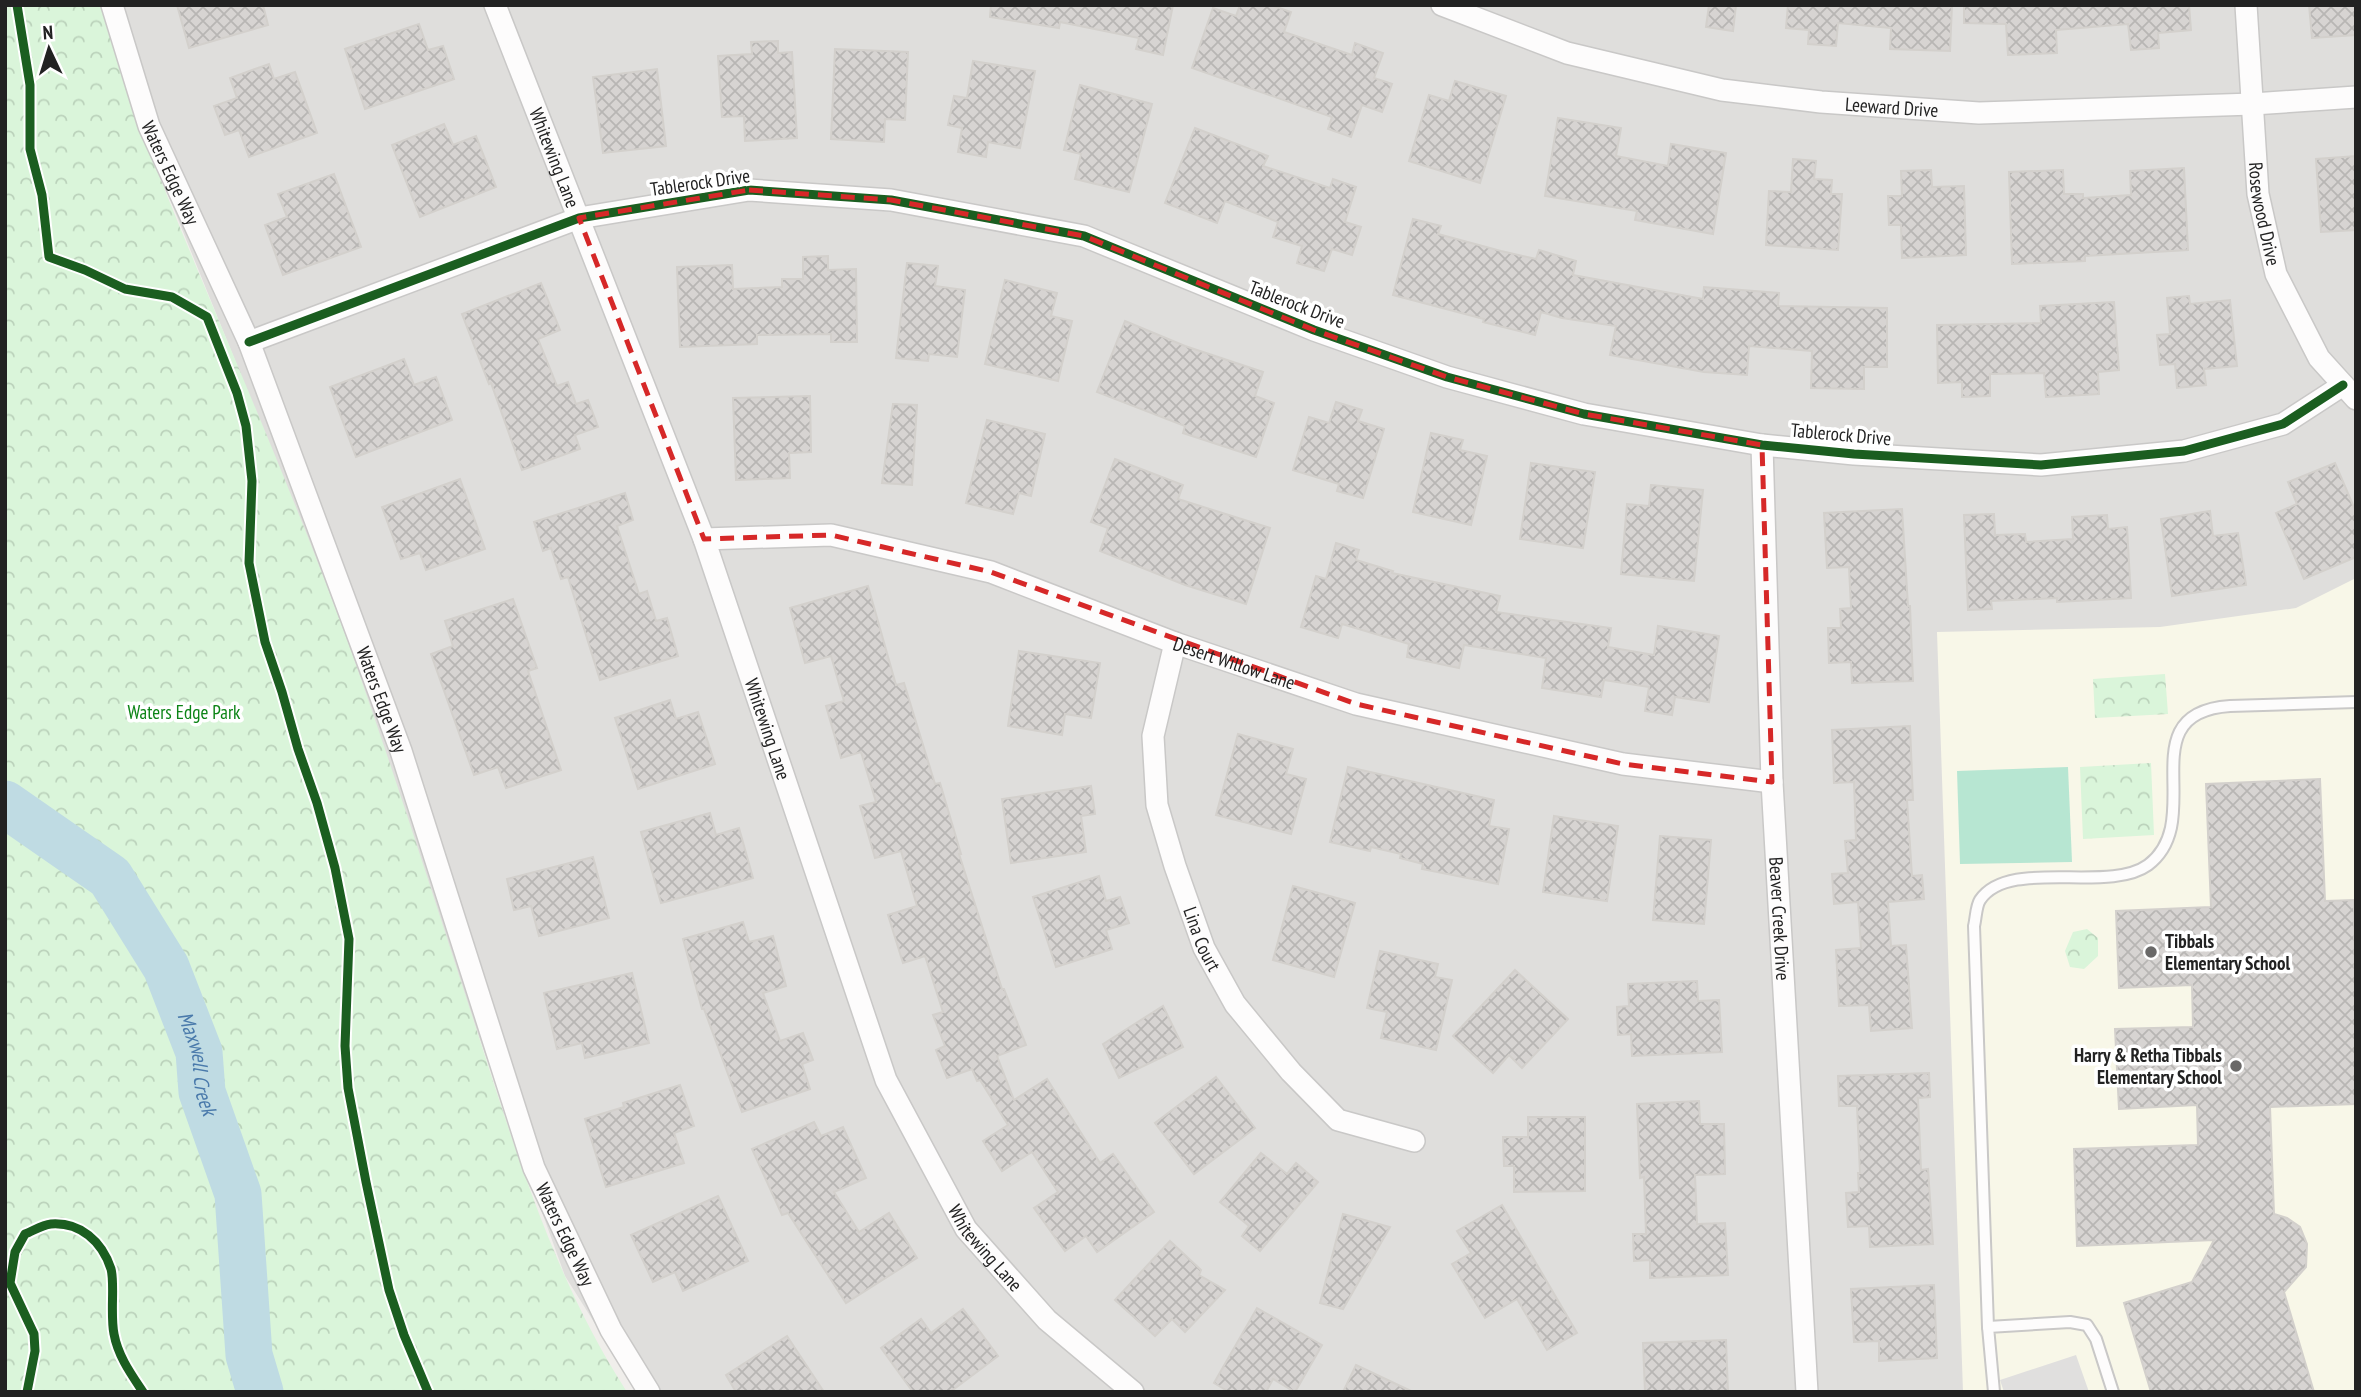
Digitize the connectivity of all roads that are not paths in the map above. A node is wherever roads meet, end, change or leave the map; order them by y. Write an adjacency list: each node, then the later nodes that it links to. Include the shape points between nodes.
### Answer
1 (112, 5): 8 (street, Waters Edge Way, via 149,126)
2 (495, 5): 7 (street, Whitewing Lane)
3 (1442, 5): 6 (street, Leeward Drive, via 1567,54 1734,92 1979,113)
4 (2246, 5): 6 (street, Rosewood Drive)
5 (2356, 97): 6 (street, Leeward Drive)
6 (2253, 104): 9 (street, Rosewood Drive, via 2259,194 2276,274 2319,358)
7 (579, 218): 8 (street, Tablerock Drive); 10 (street, Tablerock Drive, via 749,190 891,200 1084,236 1314,330 1447,377 1584,414); 11 (street, Whitewing Lane)
8 (249, 342): 17 (street, Waters Edge Way, via 401,751 534,1168 611,1330)
9 (2349, 392): 10 (street, Tablerock Drive, via 2283,424 2184,451 2041,465)
10 (1762, 445): 14 (street, Beaver Creek Drive)
11 (704, 539): 12 (street, Desert Willow Lane, via 831,535 990,572); 18 (street, Whitewing Lane, via 886,1080 966,1229 1046,1320)
12 (1175, 643): 14 (street, Desert Willow Lane, via 1356,705 1623,764); 15 (street, Lina Court, via 1153,736 1157,804 1204,948 1235,1004 1338,1120)
13 (2356, 702): 16 (lane, via 2210,707 2197,712 2178,733 2175,746 2170,838 2149,864 2118,875 1999,883 1980,900 1974,926)
14 (1772, 782): 19 (street, Beaver Creek Drive)
15 (1414, 1141)
16 (1988, 1327): 20 (lane); 21 (lane, via 2087,1325)
17 (649, 1392)
18 (1133, 1392)
19 (1807, 1392)
20 (1994, 1392)
21 (2113, 1392)

